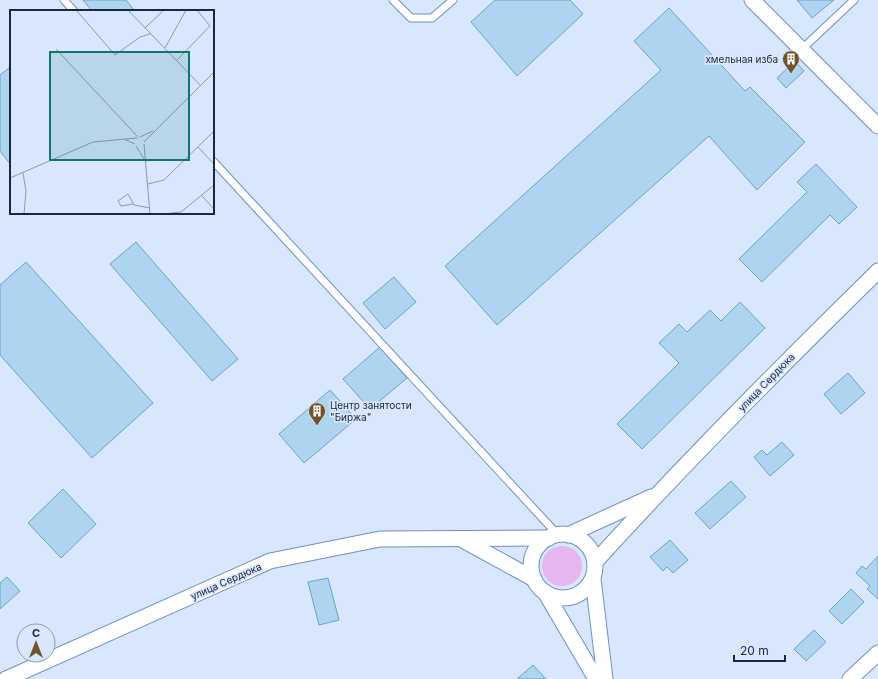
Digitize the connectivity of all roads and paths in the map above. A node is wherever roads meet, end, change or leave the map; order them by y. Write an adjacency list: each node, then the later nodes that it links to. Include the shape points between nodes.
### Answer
1 (64, 0): 6 (lane)
2 (393, 0): 3 (lane, via 411,18 432,18)
3 (453, 0)
4 (752, 0): 7 (street)
5 (854, 0): 7 (lane)
6 (73, 10)
7 (802, 49): 8 (street)
8 (878, 126)
9 (214, 162): 12 (lane)
10 (878, 271): 11 (street, улица Сердюка)
11 (657, 495): 12 (street); 14 (street, улица Сердюка)
12 (559, 536): 13 (street, улица Сердюка); 14 (street, via 578,538 592,552); 15 (street, via 541,544 535,551 531,570)
13 (460, 538): 15 (street); 19 (street, улица Сердюка, via 380,540 270,562)
14 (595, 562): 16 (street)
15 (534, 579): 17 (street)
16 (593, 579): 17 (street, via 581,593 572,597 553,597); 21 (street)
17 (545, 592): 20 (street)
18 (878, 653): 22 (street)
19 (6, 679)
20 (596, 679)
21 (605, 679)
22 (850, 679)

